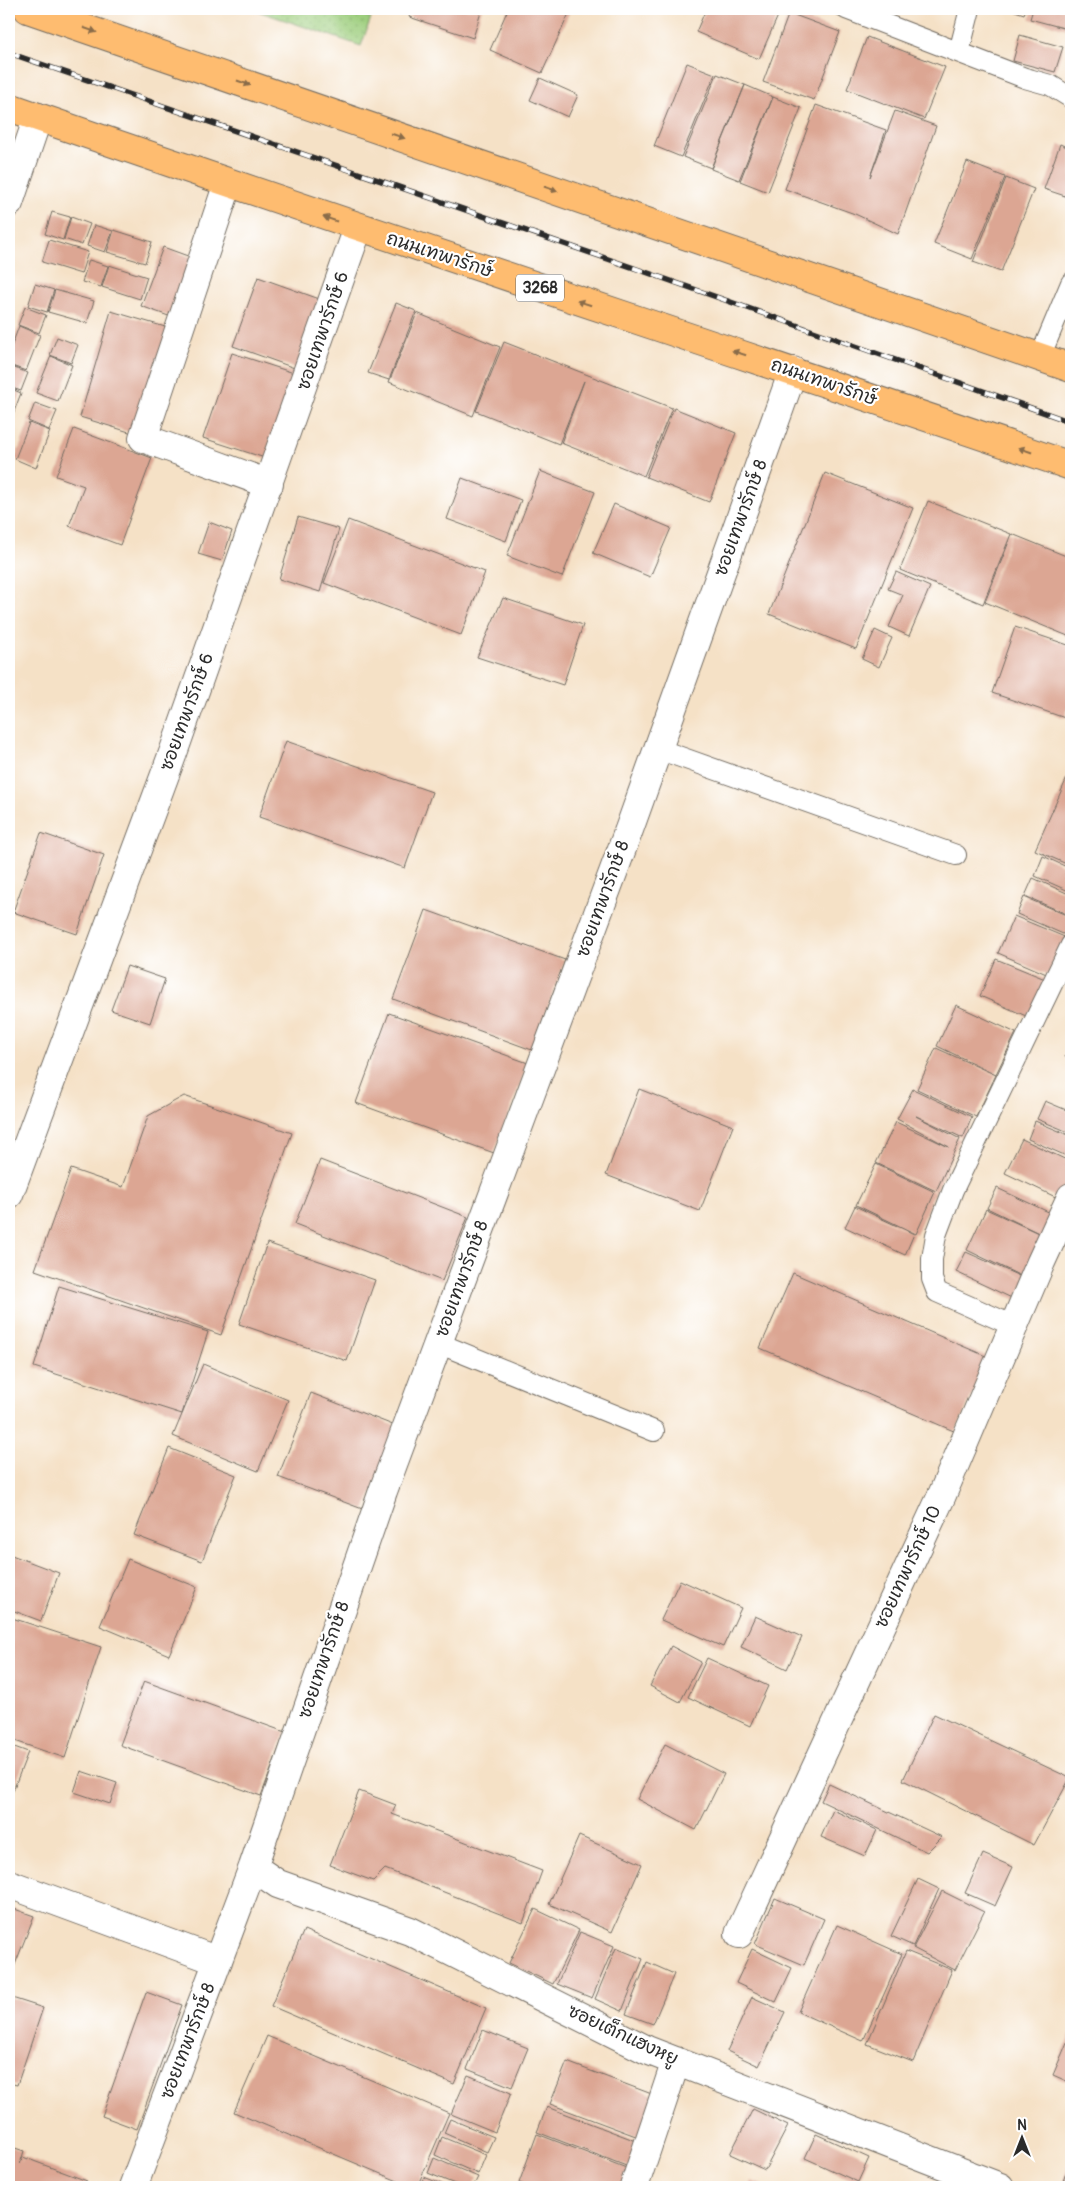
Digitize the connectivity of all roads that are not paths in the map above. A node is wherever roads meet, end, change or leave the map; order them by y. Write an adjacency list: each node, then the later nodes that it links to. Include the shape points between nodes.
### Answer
1 (28, 9): 12 (main road, one-way to 12)
2 (846, 9): 4 (lane)
3 (970, 9): 4 (lane)
4 (959, 52): 5 (lane, via 1050,85)
5 (1071, 98)
6 (9, 107): 7 (main road, ถนนเทพารักษ์ / 3268)
7 (38, 117): 8 (main road, ถนนเทพารักษ์ / 3268); 9 (street)
8 (228, 183): 10 (main road, ถนนเทพารักษ์ / 3268, one-way to 8); 16 (street, via 143,438)
9 (9, 203)
10 (358, 228): 14 (main road, ถนนเทพารักษ์ / 3268, one-way to 10); 16 (street, ซอยเทพารักษ์ 6)
11 (1071, 283): 12 (lane)
12 (1040, 358): 13 (main road)
13 (1071, 368)
14 (794, 371): 15 (main road, ถนนเทพารักษ์ / 3268, one-way to 14); 17 (street, ซอยเทพารักษ์ 8)
15 (1071, 466)
16 (269, 484): 20 (street, ซอยเทพารักษ์ 6)
17 (658, 749): 18 (lane); 23 (street, ซอยเทพารักษ์ 8)
18 (956, 855)
19 (1071, 945): 22 (lane, via 953,1190 936,1235 932,1259 932,1279 938,1292)
20 (9, 1194)
21 (1071, 1197): 22 (street, ซอยเทพารักษ์ 10)
22 (1014, 1326): 27 (street, ซอยเทพารักษ์ 10, via 942,1495)
23 (438, 1343): 24 (lane); 25 (street, ซอยเทพารักษ์ 8, via 383,1490)
24 (654, 1431)
25 (253, 1867): 28 (street, ซอยเทพารักษ์ 8); 29 (street, ซอยเต็กแฮงหยู, via 278,1884 410,1931 647,2050)
26 (9, 1884): 28 (street)
27 (739, 1934)
28 (218, 1960): 30 (street, ซอยเทพารักษ์ 8)
29 (676, 2061): 31 (street); 32 (street, ซอยเต็กแฮงหยู)
30 (133, 2187)
31 (634, 2187)
32 (1000, 2187)

